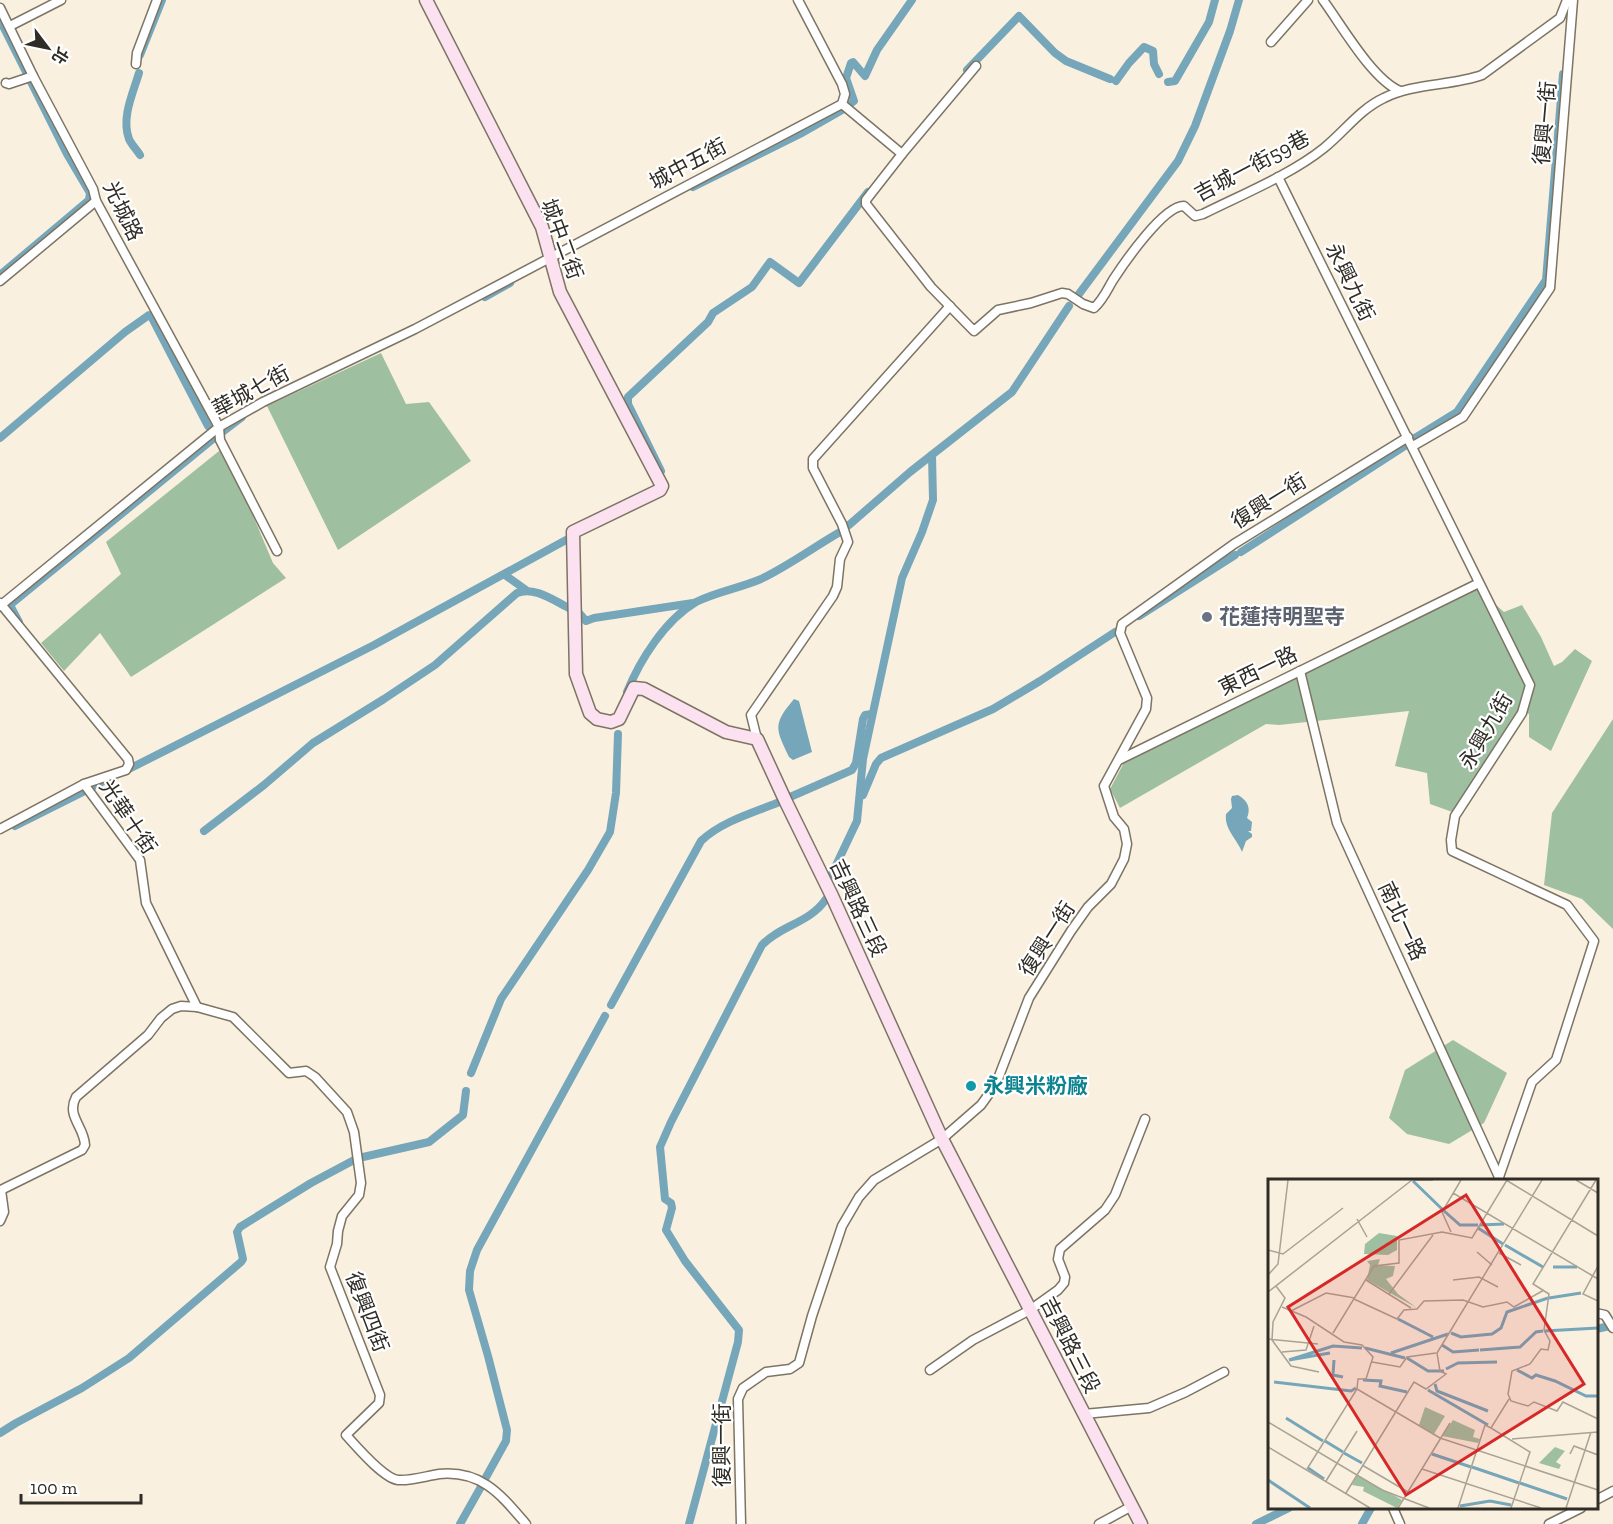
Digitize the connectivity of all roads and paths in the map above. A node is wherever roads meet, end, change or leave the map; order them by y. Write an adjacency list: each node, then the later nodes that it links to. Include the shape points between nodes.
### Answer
1 (61, 0): 10 (street)
2 (157, 0): 12 (street)
3 (426, 0): 21 (street, 城中二街, via 542,227)
4 (798, 0): 17 (street, via 842,84)
5 (1308, 0): 11 (street)
6 (1323, 0): 16 (street, via 1376,73)
7 (1567, 0): 16 (street, 吉城一街59巷, via 1560,18 1482,75)
8 (1574, 0): 26 (street, 復興一街, via 1550,288 1463,417)
9 (0, 8): 10 (street, 光城路)
10 (10, 26): 14 (street, 光城路)
11 (1271, 42)
12 (136, 64)
13 (976, 66): 18 (street)
14 (33, 76): 15 (street); 20 (street, 光城路)
15 (6, 83)
16 (1400, 91): 19 (street, 吉城一街59巷, via 1374,103 1323,149)
17 (842, 104): 18 (street); 21 (street, 城中五街)
18 (902, 154): 23 (street, 吉城一街59巷, via 866,204)
19 (1278, 177): 23 (street, 吉城一街59巷, via 1203,214 1196,216 1179,206 1158,221 1094,308 1062,293 998,310 974,331); 25 (street, 永興九街)
20 (96, 201): 22 (street); 24 (street, 光城路)
21 (551, 256): 24 (street, 華城七街); 31 (street, 城中二街, via 560,292 662,486 573,532 576,674 590,713 610,722 619,719 634,688 644,689 726,732)
22 (0, 281)
23 (950, 306): 31 (street, via 813,459 813,468 848,542 840,559 833,596 751,715)
24 (219, 427): 27 (street, 光城路, via 220,440); 29 (street, 華城七街)
25 (1408, 437): 26 (street, 永興九街); 32 (street, 復興一街, via 1234,544 1122,624 1120,633 1147,698 1146,709)
26 (1413, 446): 28 (street, 永興九街)
27 (277, 551)
28 (1479, 583): 30 (street, 東西一路); 38 (street, 永興九街, via 1530,685 1522,713 1455,816 1452,851 1567,905 1594,941 1556,1060 1532,1083)
29 (0, 605): 33 (street, 光華十街, via 128,759 126,770)
30 (1300, 671): 32 (street, 東西一路); 38 (street, 南北一路, via 1337,823)
31 (757, 739): 37 (street, 吉興路三段)
32 (1118, 760): 37 (street, 復興一街, via 1104,786 1114,817 1124,829 1124,860 1111,884 1071,931 1029,998 996,1084 981,1105)
33 (84, 784): 34 (street); 35 (street, 光華十街, via 140,860 146,903)
34 (0, 829)
35 (197, 1007): 39 (street, 復興四街, via 172,1009 76,1097 72,1111 85,1145 1,1190 4,1212); 51 (street, 復興四街, via 232,1017 289,1073 306,1071 315,1077 347,1112 354,1132 359,1195 342,1216 330,1267 380,1395 379,1403 346,1435 396,1480 458,1474 486,1482)
36 (1145, 1119): 40 (street, via 1115,1195 1105,1210 1060,1249 1058,1258 1064,1283)
37 (942, 1139): 40 (street, 吉興路三段); 52 (street, 復興一街, via 874,1180 859,1197 842,1226 799,1363 790,1369 766,1372 743,1388 738,1399 737,1425)
38 (1499, 1179)
39 (0, 1221)
40 (1030, 1310): 43 (street, via 973,1340); 45 (street, 吉興路三段)
41 (1598, 1313): 42 (street, via 1605,1315)
42 (1613, 1328)
43 (930, 1370)
44 (1224, 1372): 45 (street, via 1149,1408)
45 (1084, 1414): 48 (street, 吉興路三段)
46 (1613, 1491): 47 (street)
47 (1598, 1499)
48 (1132, 1506): 53 (street); 54 (street, 吉興路三段)
49 (1393, 1509): 55 (street)
50 (1579, 1509): 56 (street)
51 (526, 1524)
52 (741, 1524)
53 (1100, 1524)
54 (1141, 1524)
55 (1400, 1524)
56 (1549, 1524)

